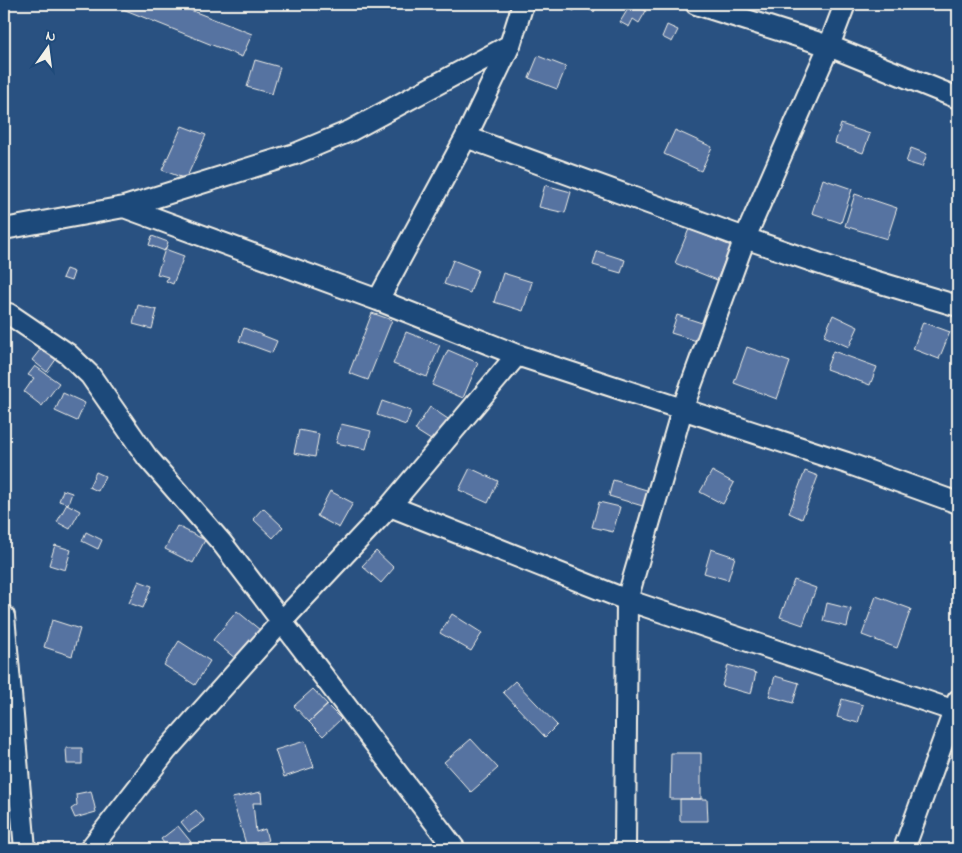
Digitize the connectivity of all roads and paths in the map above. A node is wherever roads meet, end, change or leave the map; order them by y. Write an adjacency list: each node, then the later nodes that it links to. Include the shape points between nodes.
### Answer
1 (523, 4): 4 (street)
2 (696, 4): 5 (street)
3 (845, 4): 5 (street)
4 (510, 45): 7 (street); 8 (street, via 350,131 295,154)
5 (829, 46): 6 (street); 10 (street)
6 (958, 98)
7 (466, 137): 10 (street); 11 (street)
8 (124, 207): 9 (street); 11 (street)
9 (4, 228)
10 (744, 238): 12 (street); 15 (street)
11 (378, 300): 14 (street)
12 (958, 306)
13 (4, 313): 20 (street, via 68,354 90,375 147,457 222,543)
14 (518, 355): 15 (street); 17 (street)
15 (682, 410): 16 (street); 18 (street)
16 (958, 503)
17 (390, 506): 18 (street); 20 (street)
18 (627, 600): 21 (street); 25 (street)
19 (4, 616): 22 (street)
20 (282, 621): 23 (street, via 167,750); 24 (street)
21 (957, 708): 26 (street)
22 (25, 849)
23 (90, 849)
24 (455, 849)
25 (625, 849)
26 (904, 849)

